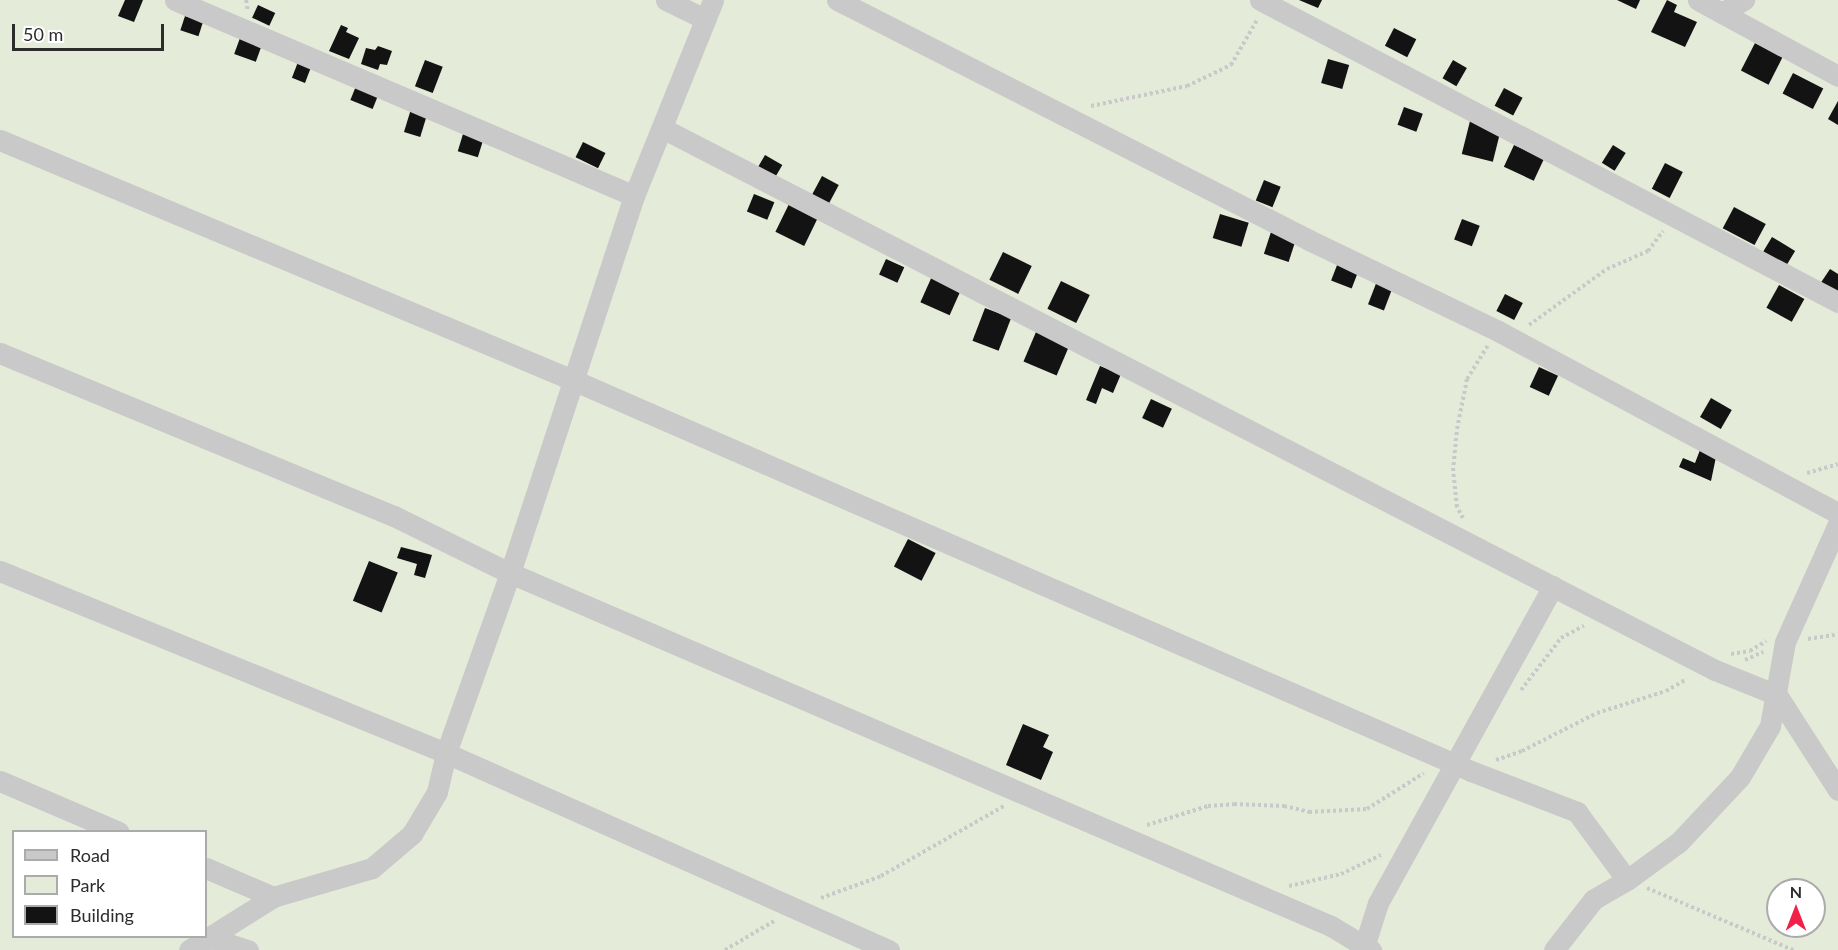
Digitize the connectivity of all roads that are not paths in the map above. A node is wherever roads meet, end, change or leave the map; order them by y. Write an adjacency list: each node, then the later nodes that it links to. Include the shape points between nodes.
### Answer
1 (175, 0): 11 (street)
2 (666, 0): 7 (street)
3 (837, 0): 15 (street, via 1506,336)
4 (1744, 0): 6 (street)
5 (1263, 2): 12 (street)
6 (1708, 4): 8 (street)
7 (709, 10): 9 (street)
8 (1838, 76)
9 (662, 128): 11 (street); 19 (street)
10 (0, 140): 14 (street)
11 (634, 196): 14 (street)
12 (1838, 303)
13 (0, 353): 18 (street, via 394,516)
14 (573, 381): 18 (street); 22 (street)
15 (1838, 513)
16 (1838, 524): 20 (street, via 1785,642)
17 (0, 571): 21 (street)
18 (510, 573): 21 (street); 30 (street, via 1331,926)
19 (1553, 586): 20 (street, via 1621,621 1719,663); 22 (street)
20 (1777, 695): 24 (street); 27 (street, via 1770,726 1740,777 1679,842)
21 (446, 753): 28 (street, via 437,792 412,834 372,868); 33 (street)
22 (1461, 767): 27 (street, via 1576,812); 30 (street, via 1378,903)
23 (0, 781): 25 (street)
24 (1838, 790)
25 (117, 830)
26 (207, 868): 28 (street)
27 (1627, 880): 34 (street, via 1593,900)
28 (273, 897): 29 (street)
29 (210, 938): 31 (street); 32 (street)
30 (1366, 949)
31 (189, 950)
32 (248, 950)
33 (889, 950)
34 (1554, 950)

